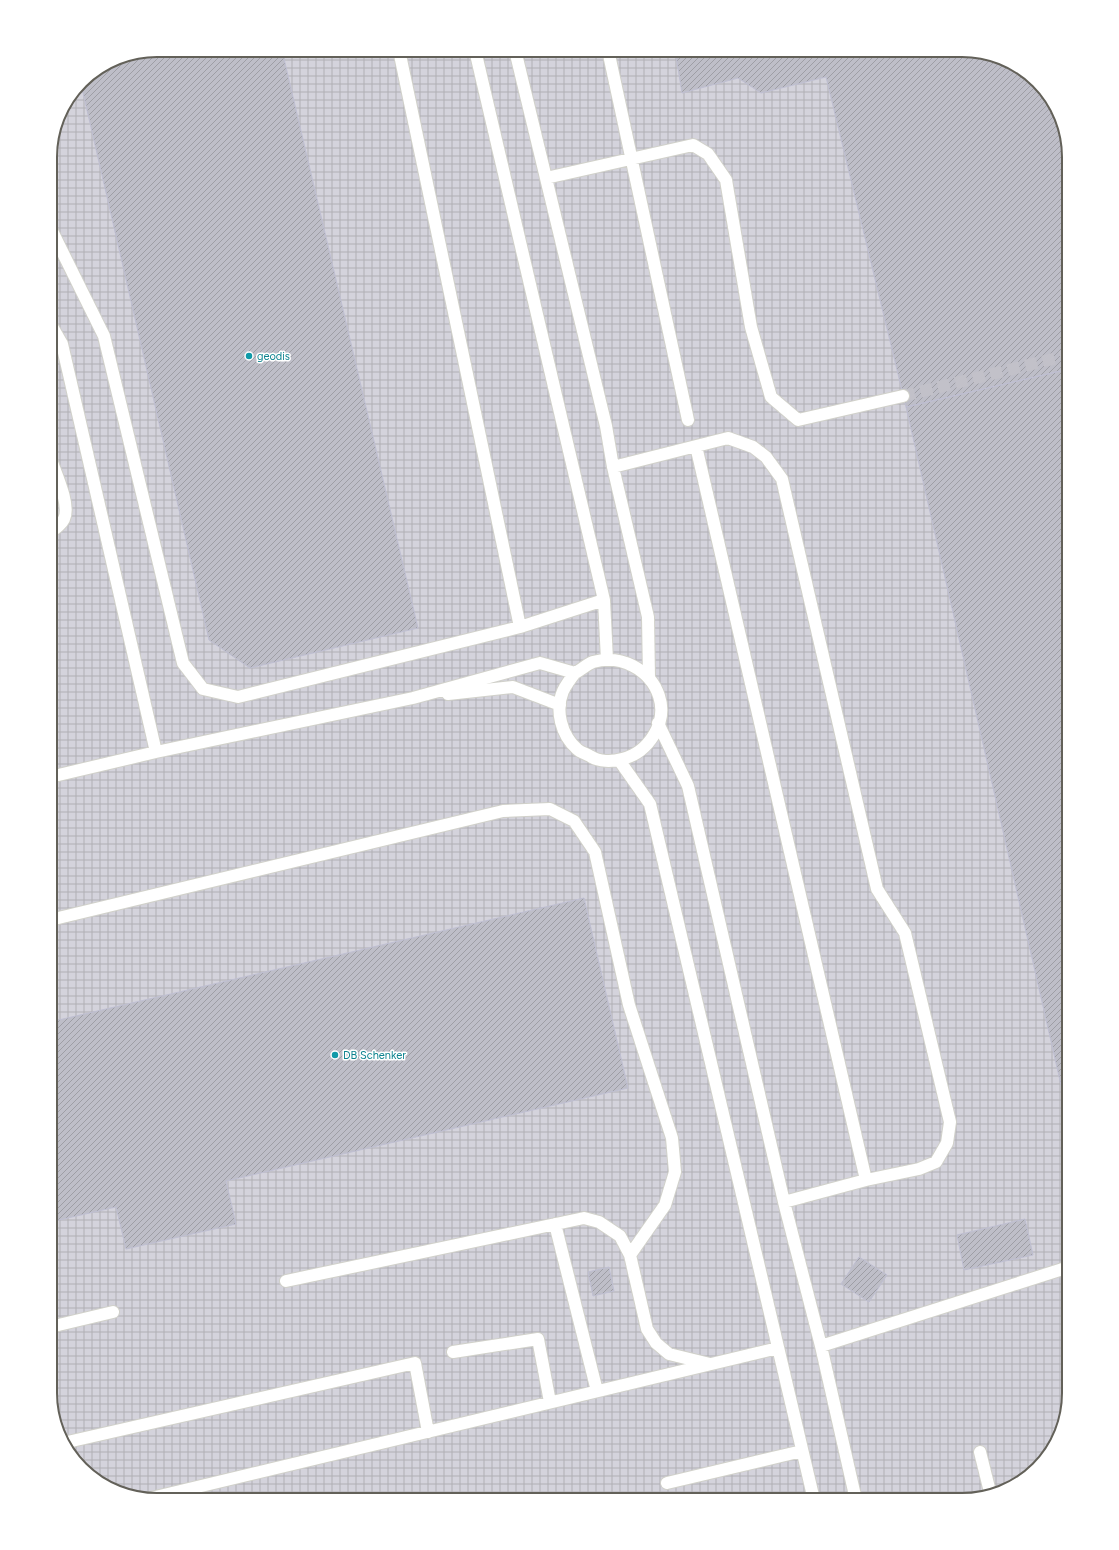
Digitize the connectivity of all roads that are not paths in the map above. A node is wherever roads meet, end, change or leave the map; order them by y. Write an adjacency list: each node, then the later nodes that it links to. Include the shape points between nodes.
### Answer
1 (400, 57): 16 (street)
2 (477, 57): 15 (street)
3 (517, 57): 6 (street)
4 (609, 57): 5 (street)
5 (631, 158): 6 (street); 9 (street, via 693,145 708,154 726,180 751,327 771,397 798,420); 10 (street)
6 (546, 178): 12 (street)
7 (57, 241): 16 (street, via 104,336 183,663 203,689 238,697)
8 (57, 335): 23 (street, via 62,344)
9 (903, 396)
10 (688, 420)
11 (696, 446): 12 (street); 27 (street); 27 (street, via 728,438 753,447 766,458 782,479 877,889 905,933 950,1122 947,1143 936,1162 919,1169)
12 (614, 467): 19 (street, via 648,618)
13 (57, 478): 14 (street, via 66,506 64,519)
14 (57, 527)
15 (604, 600): 16 (street); 17 (street)
16 (520, 627)
17 (607, 660): 18 (street, via 593,662); 19 (street, via 633,665)
18 (575, 673): 20 (street, via 540,663); 21 (street, via 563,690)
19 (649, 678): 22 (street, via 659,696 661,714)
20 (413, 698): 21 (street, via 513,688); 23 (street)
21 (560, 705): 24 (street, via 564,732 576,749 595,759)
22 (658, 723): 24 (street, via 656,732 646,747 631,757); 28 (street, via 688,786)
23 (156, 752): 25 (street)
24 (619, 760): 36 (street, via 650,804)
25 (57, 775)
26 (57, 918): 30 (street, via 503,811 550,809 574,821 595,852 629,1005 672,1138 675,1172 665,1205)
27 (866, 1180): 28 (street)
28 (784, 1202): 35 (street)
29 (555, 1224): 30 (street, via 584,1218 599,1222 620,1236); 32 (street); 39 (street)
30 (630, 1255): 38 (street, via 647,1329 656,1343 669,1354)
31 (1062, 1269): 35 (street)
32 (286, 1281)
33 (113, 1312): 34 (street)
34 (57, 1325)
35 (821, 1346): 49 (street)
36 (778, 1348): 38 (street); 43 (street)
37 (452, 1352): 40 (street, via 538,1339)
38 (710, 1364): 39 (street)
39 (597, 1391): 40 (street)
40 (550, 1402): 41 (street)
41 (428, 1432): 42 (street, via 415,1363); 47 (street)
42 (69, 1442)
43 (802, 1451): 45 (street); 48 (street)
44 (980, 1452): 46 (street)
45 (667, 1483)
46 (989, 1489)
47 (172, 1493)
48 (812, 1493)
49 (854, 1493)

